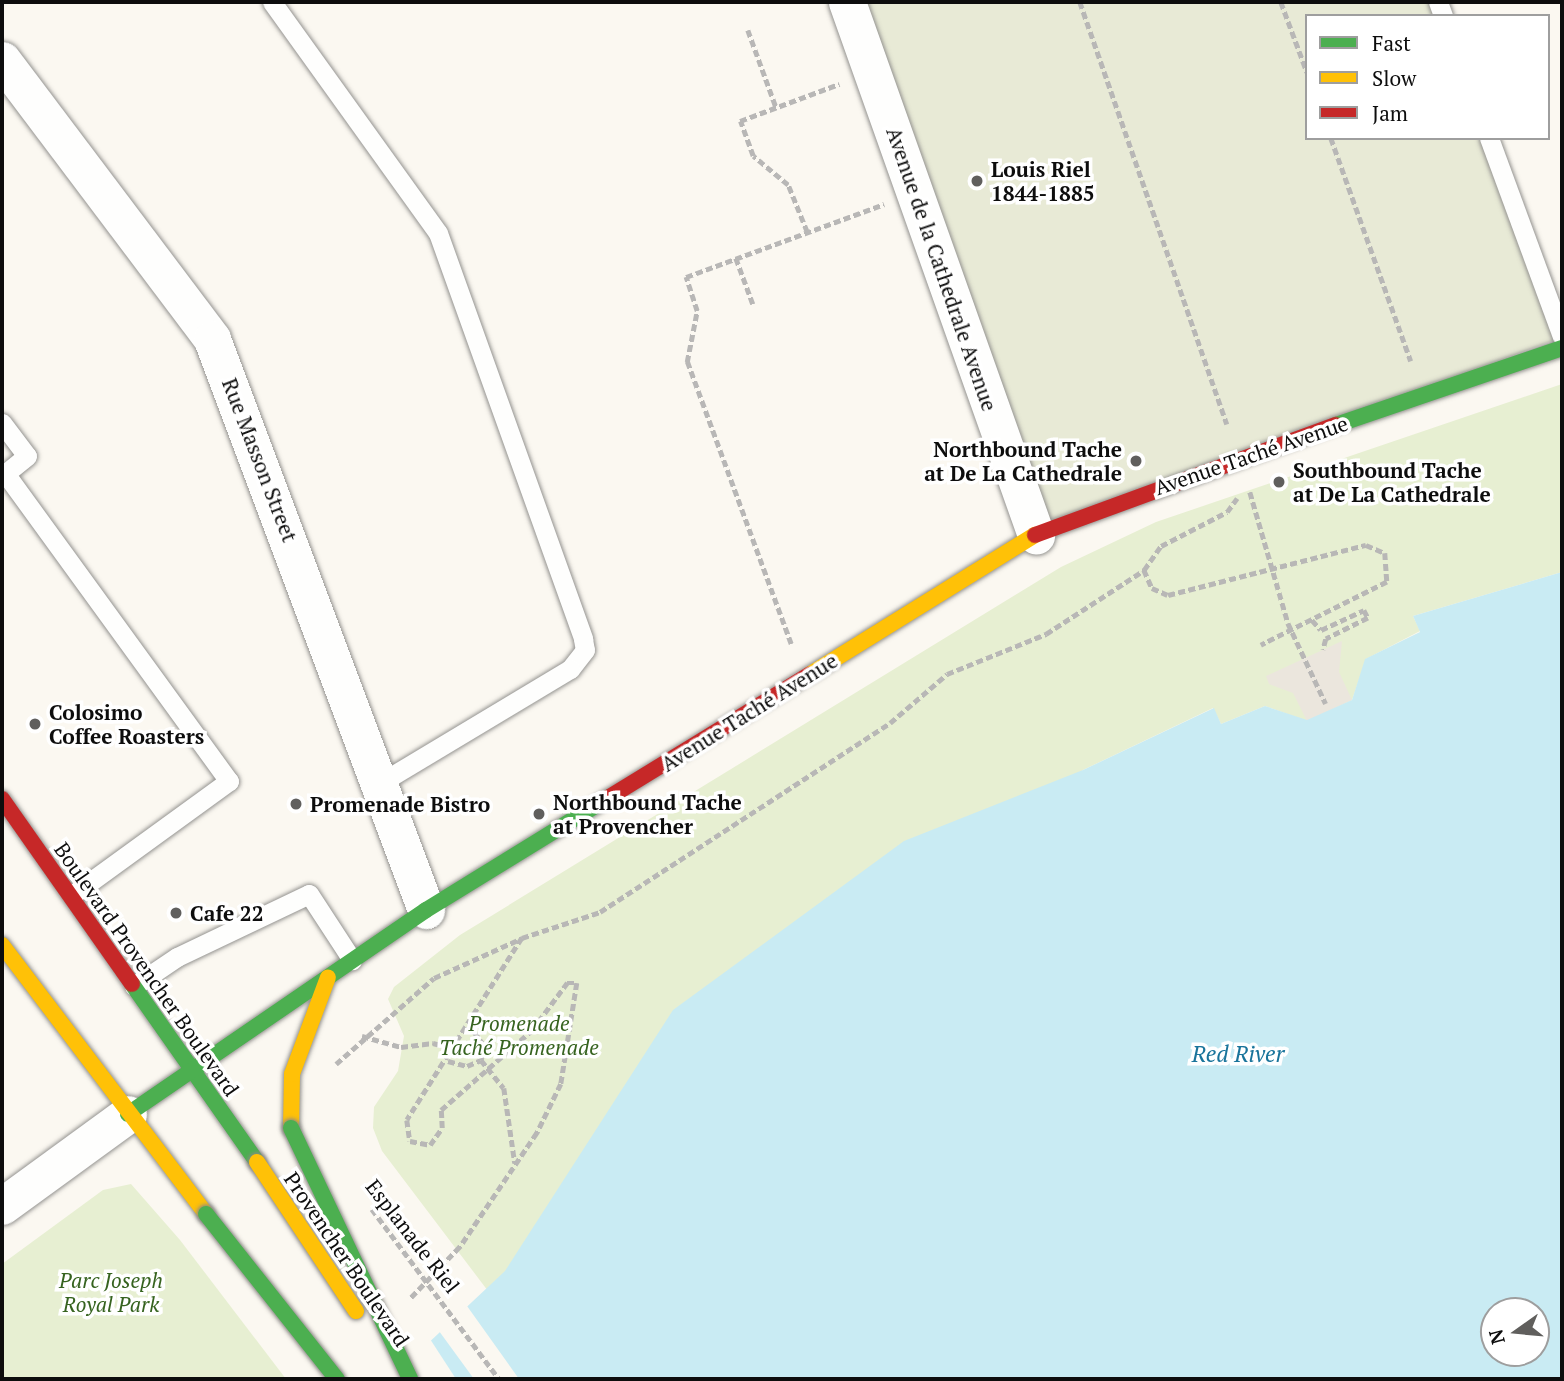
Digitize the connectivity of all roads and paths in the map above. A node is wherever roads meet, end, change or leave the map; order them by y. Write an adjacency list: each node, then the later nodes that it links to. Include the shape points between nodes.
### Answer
1 (272, 2): 31 (lane, via 438,233 585,650 570,669)
2 (847, 2): 8 (street, Avenue de la Cathedrale Avenue)
3 (1080, 2): 20 (path)
4 (1281, 2): 7 (path)
5 (748, 30): 9 (path)
6 (2, 60): 31 (street, Rue Masson Street, via 212,339)
7 (1305, 67)
8 (872, 72): 9 (path); 12 (street, Avenue de la Cathedrale Avenue)
9 (776, 107): 13 (path, via 740,121 753,156 788,185)
10 (1332, 140): 18 (path)
11 (1490, 140): 16 (lane)
12 (915, 193): 13 (path); 22 (street, Avenue de la Cathedrale Avenue)
13 (807, 232): 14 (path)
14 (736, 258): 15 (path); 29 (path, via 686,277 698,311 687,362)
15 (753, 304)
16 (1562, 337)
17 (1562, 348): 18 (street, Avenue Taché Avenue)
18 (1424, 395): 22 (street, Avenue Taché Avenue)
19 (2, 423): 21 (lane, via 27,456)
20 (1227, 425)
21 (3, 474): 33 (lane, via 229,781)
22 (1036, 535): 29 (street, Avenue Taché Avenue)
23 (1273, 569): 24 (path, via 1168,595 1152,588); 24 (path, via 1247,481 1229,510 1156,550); 25 (path, via 1366,545 1385,553 1387,582); 26 (path)
24 (1144, 570): 35 (path, via 1046,634 947,674 890,723 600,912)
25 (1312, 620): 26 (path); 28 (path, via 1321,630 1364,610 1368,618 1326,639)
26 (1291, 630): 27 (path); 30 (path)
27 (1261, 645)
28 (1324, 650)
29 (803, 678): 34 (street, Avenue Taché Avenue)
30 (1326, 704)
31 (380, 783): 34 (street, Rue Masson Street)
32 (2, 799): 33 (street, Boulevard Provencher Boulevard)
33 (72, 895): 39 (street, Boulevard Provencher Boulevard)
34 (426, 911): 37 (street, Avenue Taché Avenue)
35 (522, 938): 40 (path); 41 (path, via 434,978 361,1035 401,1046)
36 (2, 945): 46 (street)
37 (352, 960): 38 (street, Avenue Taché Avenue); 39 (lane, via 309,894 177,957)
38 (328, 976): 45 (street, Avenue Taché Avenue); 54 (street, bridge, via 292,1074 291,1128)
39 (134, 986): 45 (street, Boulevard Provencher Boulevard)
40 (470, 1027): 41 (path); 42 (path, via 484,1046)
41 (456, 1049): 43 (path)
42 (481, 1060): 43 (path, via 467,1066); 44 (path)
43 (448, 1061): 44 (path, via 407,1120 410,1141 419,1147 438,1139 441,1110)
44 (493, 1068): 48 (path, via 510,1106); 48 (path, via 567,983 575,981 579,991 561,1084)
45 (191, 1070): 46 (street, Avenue Taché Avenue); 47 (street, Boulevard Provencher Boulevard)
46 (128, 1114): 50 (street, Avenue Taché Avenue); 52 (street, bridge)
47 (257, 1163): 53 (street, Provencher Boulevard, bridge)
48 (515, 1164): 51 (path, via 460,1247)
49 (364, 1199): 55 (path, Esplanade Riel, bridge)
50 (2, 1206)
51 (405, 1304)
52 (337, 1379)
53 (402, 1379)
54 (410, 1379)
55 (499, 1379)

